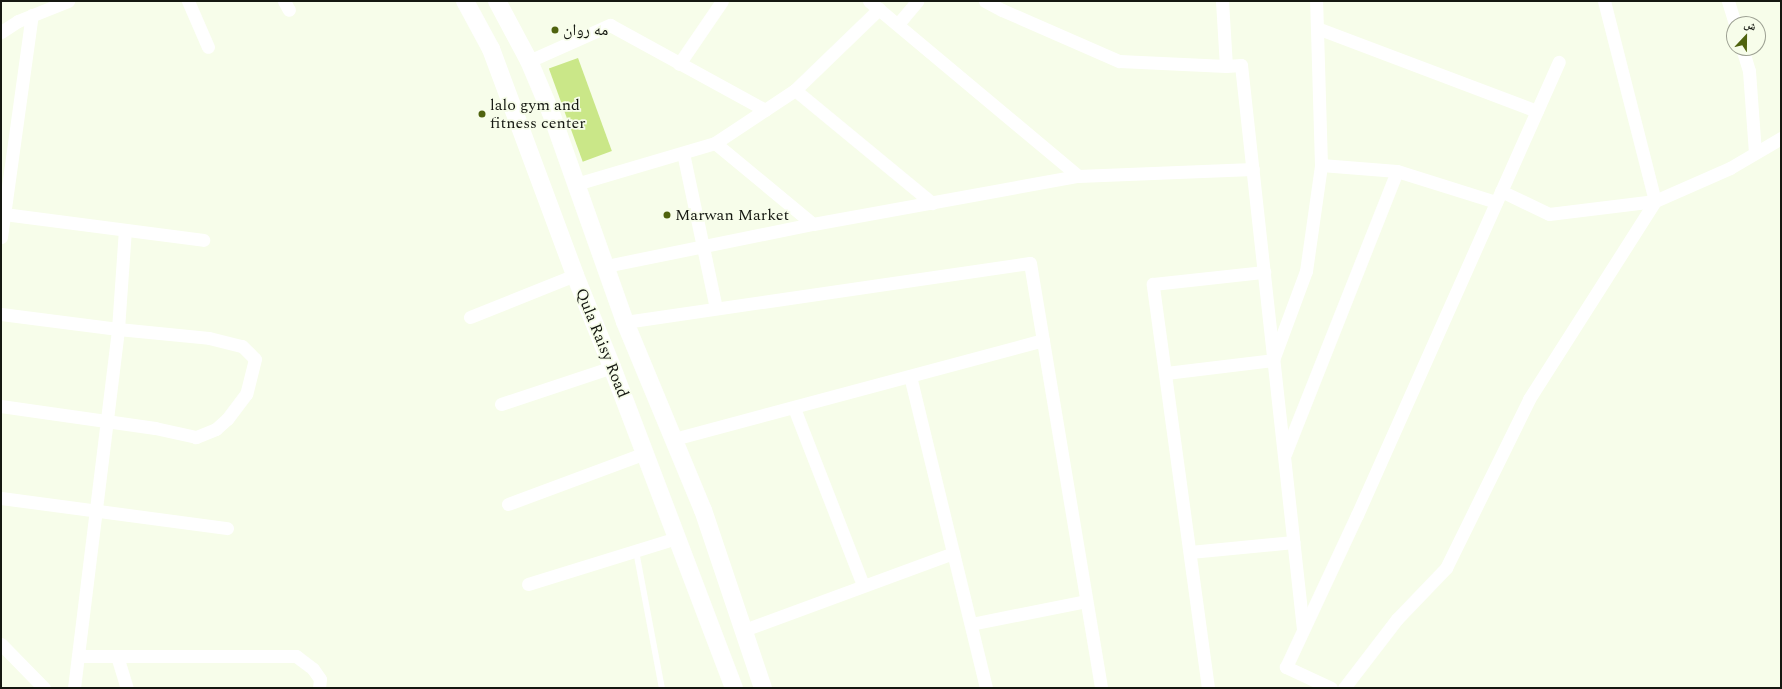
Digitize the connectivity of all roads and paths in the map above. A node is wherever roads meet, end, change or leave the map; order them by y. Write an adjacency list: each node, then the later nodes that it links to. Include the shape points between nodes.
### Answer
1 (68, 1): 14 (street)
2 (188, 1): 19 (street)
3 (465, 1): 48 (main road, Qula Raisy Road, via 491,49)
4 (497, 1): 21 (main road, Qula Raisy Road)
5 (722, 1): 23 (street)
6 (917, 1): 16 (street)
7 (986, 1): 13 (street)
8 (1222, 1): 24 (street)
9 (1316, 1): 17 (street)
10 (1604, 1): 38 (street)
11 (1728, 1): 15 (street)
12 (874, 5): 16 (street); 25 (street)
13 (1003, 6): 24 (street, via 1119,60)
14 (32, 15): 18 (street); 40 (street)
15 (1733, 16)
16 (898, 24): 35 (street)
17 (1317, 28): 27 (street); 32 (street)
18 (1, 32)
19 (208, 47)
20 (1744, 56): 31 (street, via 1749,71)
21 (530, 61): 23 (street, via 610,25); 36 (main road, Qula Raisy Road, via 552,113)
22 (1559, 62): 27 (street)
23 (679, 64): 26 (street)
24 (1226, 66): 33 (street, via 1241,65)
25 (795, 90): 26 (street); 39 (street)
26 (765, 110): 29 (street)
27 (1537, 111): 37 (street)
28 (1781, 138): 31 (street)
29 (715, 143): 30 (street); 41 (street)
30 (683, 152): 36 (street); 45 (street)
31 (1755, 153): 38 (street, via 1730,168)
32 (1321, 165): 34 (street); 55 (street, via 1306,271)
33 (1253, 170): 35 (street); 47 (street)
34 (1398, 171): 37 (street); 65 (street)
35 (1078, 176): 39 (street)
36 (576, 184): 46 (main road, Qula Raisy Road)
37 (1498, 196): 38 (street, via 1549,214); 79 (street, via 1357,515)
38 (1655, 201): 95 (street, via 1529,399 1446,568 1397,619)
39 (932, 203): 41 (street)
40 (4, 214): 42 (street); 43 (street)
41 (813, 224): 45 (street)
42 (125, 230): 44 (street); 53 (street)
43 (1, 237)
44 (203, 240)
45 (703, 246): 46 (street); 49 (street)
46 (606, 266): 52 (main road, Qula Raisy Road)
47 (1264, 272): 55 (street); 57 (street, via 1153,284)
48 (575, 275): 51 (street); 56 (main road, Qula Raisy Road)
49 (716, 308): 52 (street); 54 (street, via 1030,262)
50 (1, 314): 53 (street)
51 (470, 317)
52 (625, 322): 63 (main road, Qula Raisy Road)
53 (118, 329): 62 (street); 62 (street, via 209,338 242,346 255,359 246,394 216,430 196,437 155,428)
54 (1043, 340): 58 (street); 77 (street)
55 (1273, 360): 57 (street); 65 (street)
56 (612, 367): 59 (street); 64 (main road, Qula Raisy Road)
57 (1166, 373): 73 (street)
58 (910, 376): 61 (street); 74 (street)
59 (501, 404)
60 (1, 406): 62 (street)
61 (794, 408): 63 (street); 76 (street)
62 (106, 422): 68 (street)
63 (674, 439): 80 (main road, Qula Raisy Road, via 703,510)
64 (645, 453): 67 (street); 70 (main road, Qula Raisy Road)
65 (1284, 456): 71 (street)
66 (1, 498): 68 (street)
67 (508, 504)
68 (96, 511): 69 (street); 82 (street)
69 (227, 528)
70 (677, 538): 72 (street); 89 (main road, Qula Raisy Road)
71 (1294, 542): 73 (street); 79 (street)
72 (636, 551): 75 (street); 88 (lane)
73 (1190, 552): 93 (street)
74 (953, 553): 76 (street); 78 (street)
75 (528, 584)
76 (863, 585): 80 (street)
77 (1086, 601): 78 (street); 92 (street)
78 (971, 624): 91 (street)
79 (1303, 629): 94 (street, via 1286,667)
80 (744, 630): 90 (main road, Qula Raisy Road)
81 (1, 644): 84 (street)
82 (78, 656): 83 (street); 85 (street)
83 (117, 656): 86 (street); 87 (street, via 296,656 313,669 320,679)
84 (44, 688)
85 (74, 688)
86 (127, 688)
87 (318, 688)
88 (662, 688)
89 (734, 688)
90 (763, 688)
91 (986, 688)
92 (1101, 688)
93 (1208, 688)
94 (1331, 688)
95 (1344, 688)

